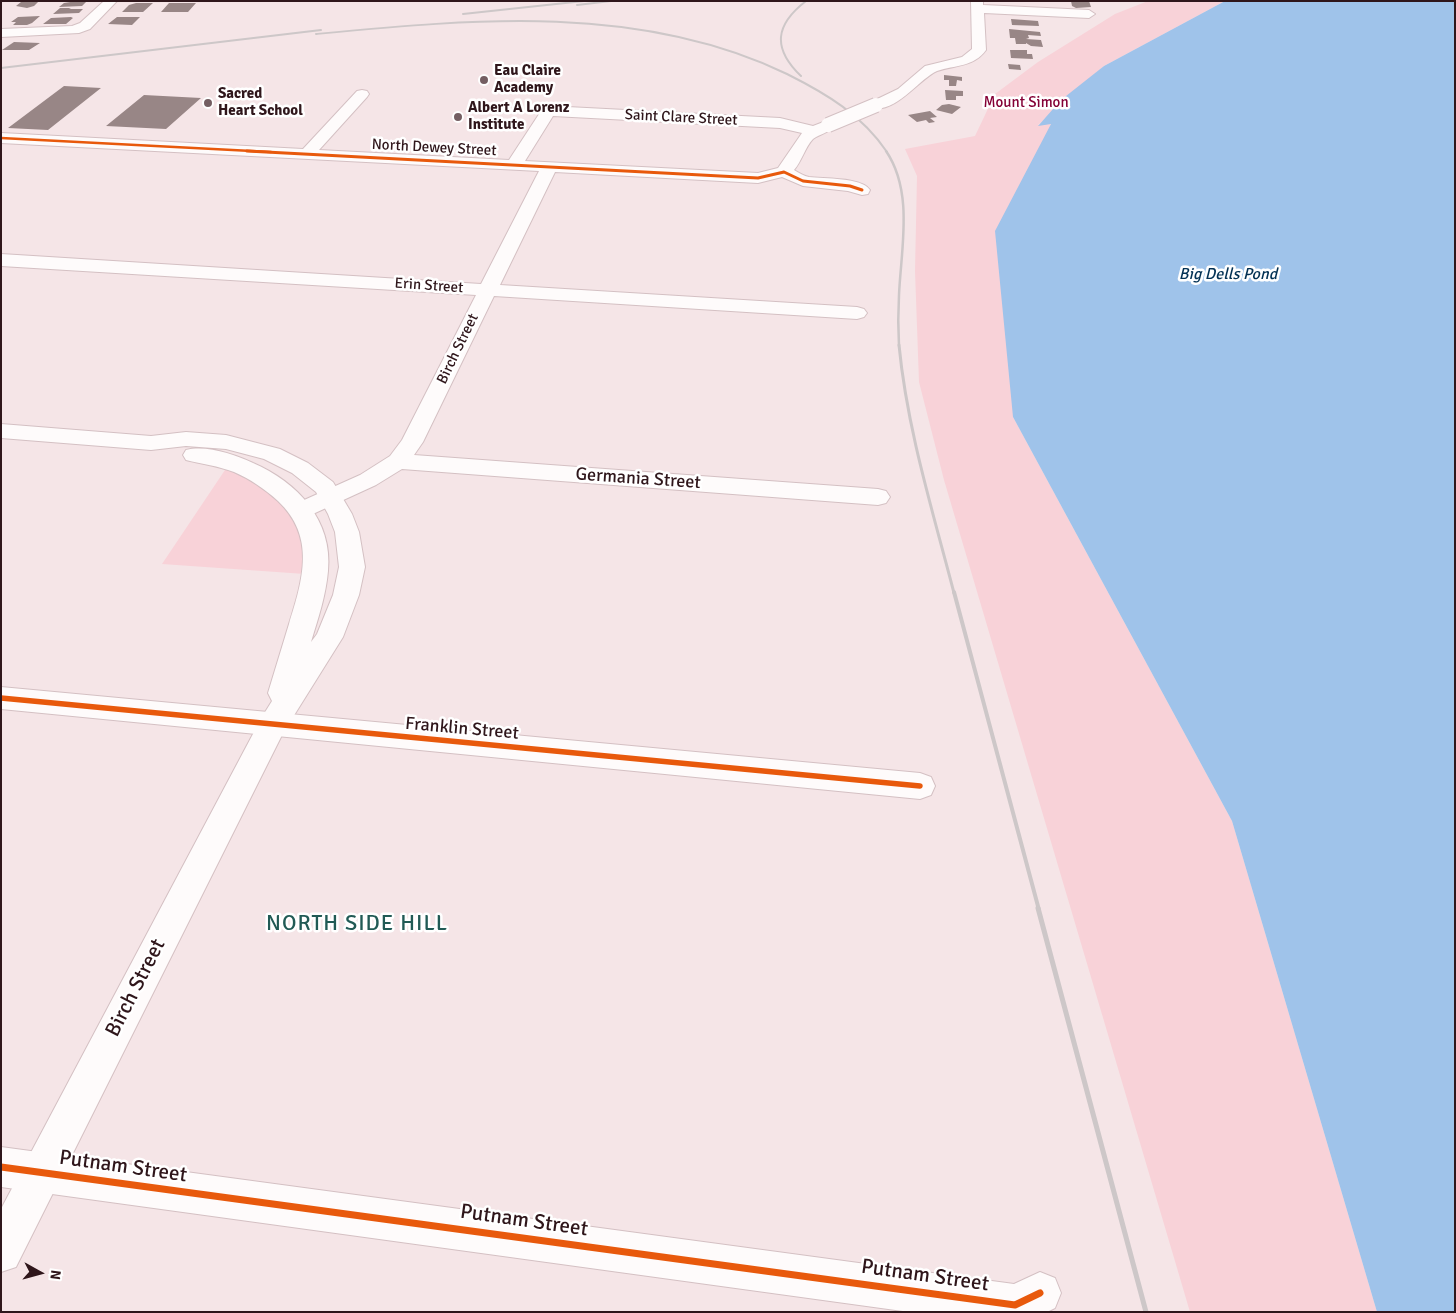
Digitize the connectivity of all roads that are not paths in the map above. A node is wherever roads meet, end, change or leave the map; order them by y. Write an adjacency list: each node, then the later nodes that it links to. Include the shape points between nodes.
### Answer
1 (110, 1): 4 (street, via 85,26 74,30)
2 (978, 5): 3 (street); 6 (street, bridge, via 979,50 967,60 930,69 903,92)
3 (1089, 14)
4 (1, 33)
5 (362, 94): 9 (street)
6 (813, 131): 10 (street, Saint Clare Street, via 780,123 548,111); 12 (street, via 801,142 793,163)
7 (9, 138): 8 (street); 9 (street, North Dewey Street)
8 (1, 151)
9 (308, 153): 10 (street, North Dewey Street)
10 (514, 165): 11 (street, North Dewey Street)
11 (549, 167): 12 (street, North Dewey Street, via 758,178); 15 (street, Birch Street)
12 (784, 172): 13 (street, via 803,181)
13 (862, 190)
14 (1, 260): 15 (street, Erin Street)
15 (488, 290): 16 (street, Erin Street); 19 (street, Birch Street, via 412,442)
16 (856, 313)
17 (1, 431): 18 (street)
18 (151, 442): 21 (street, via 201,440 253,448 300,468 318,480); 22 (street, via 166,450 246,467 267,479)
19 (398, 461): 20 (street, Germania Street); 21 (street, Birch Street)
20 (878, 497)
21 (332, 498): 22 (street, Birch Street); 24 (street, Birch Street, via 350,547 352,567 346,595 329,637)
22 (302, 511): 24 (street, Birch Street, via 316,547 315,582)
23 (1, 698): 24 (street, Franklin Street)
24 (272, 725): 25 (street, Franklin Street); 27 (street, Birch Street)
25 (920, 786)
26 (1, 1167): 27 (street, Putnam Street)
27 (41, 1172): 28 (street, Birch Street); 30 (street, Putnam Street)
28 (1, 1252)
29 (1040, 1293): 30 (street, Putnam Street, via 1015,1305)
30 (919, 1302)

